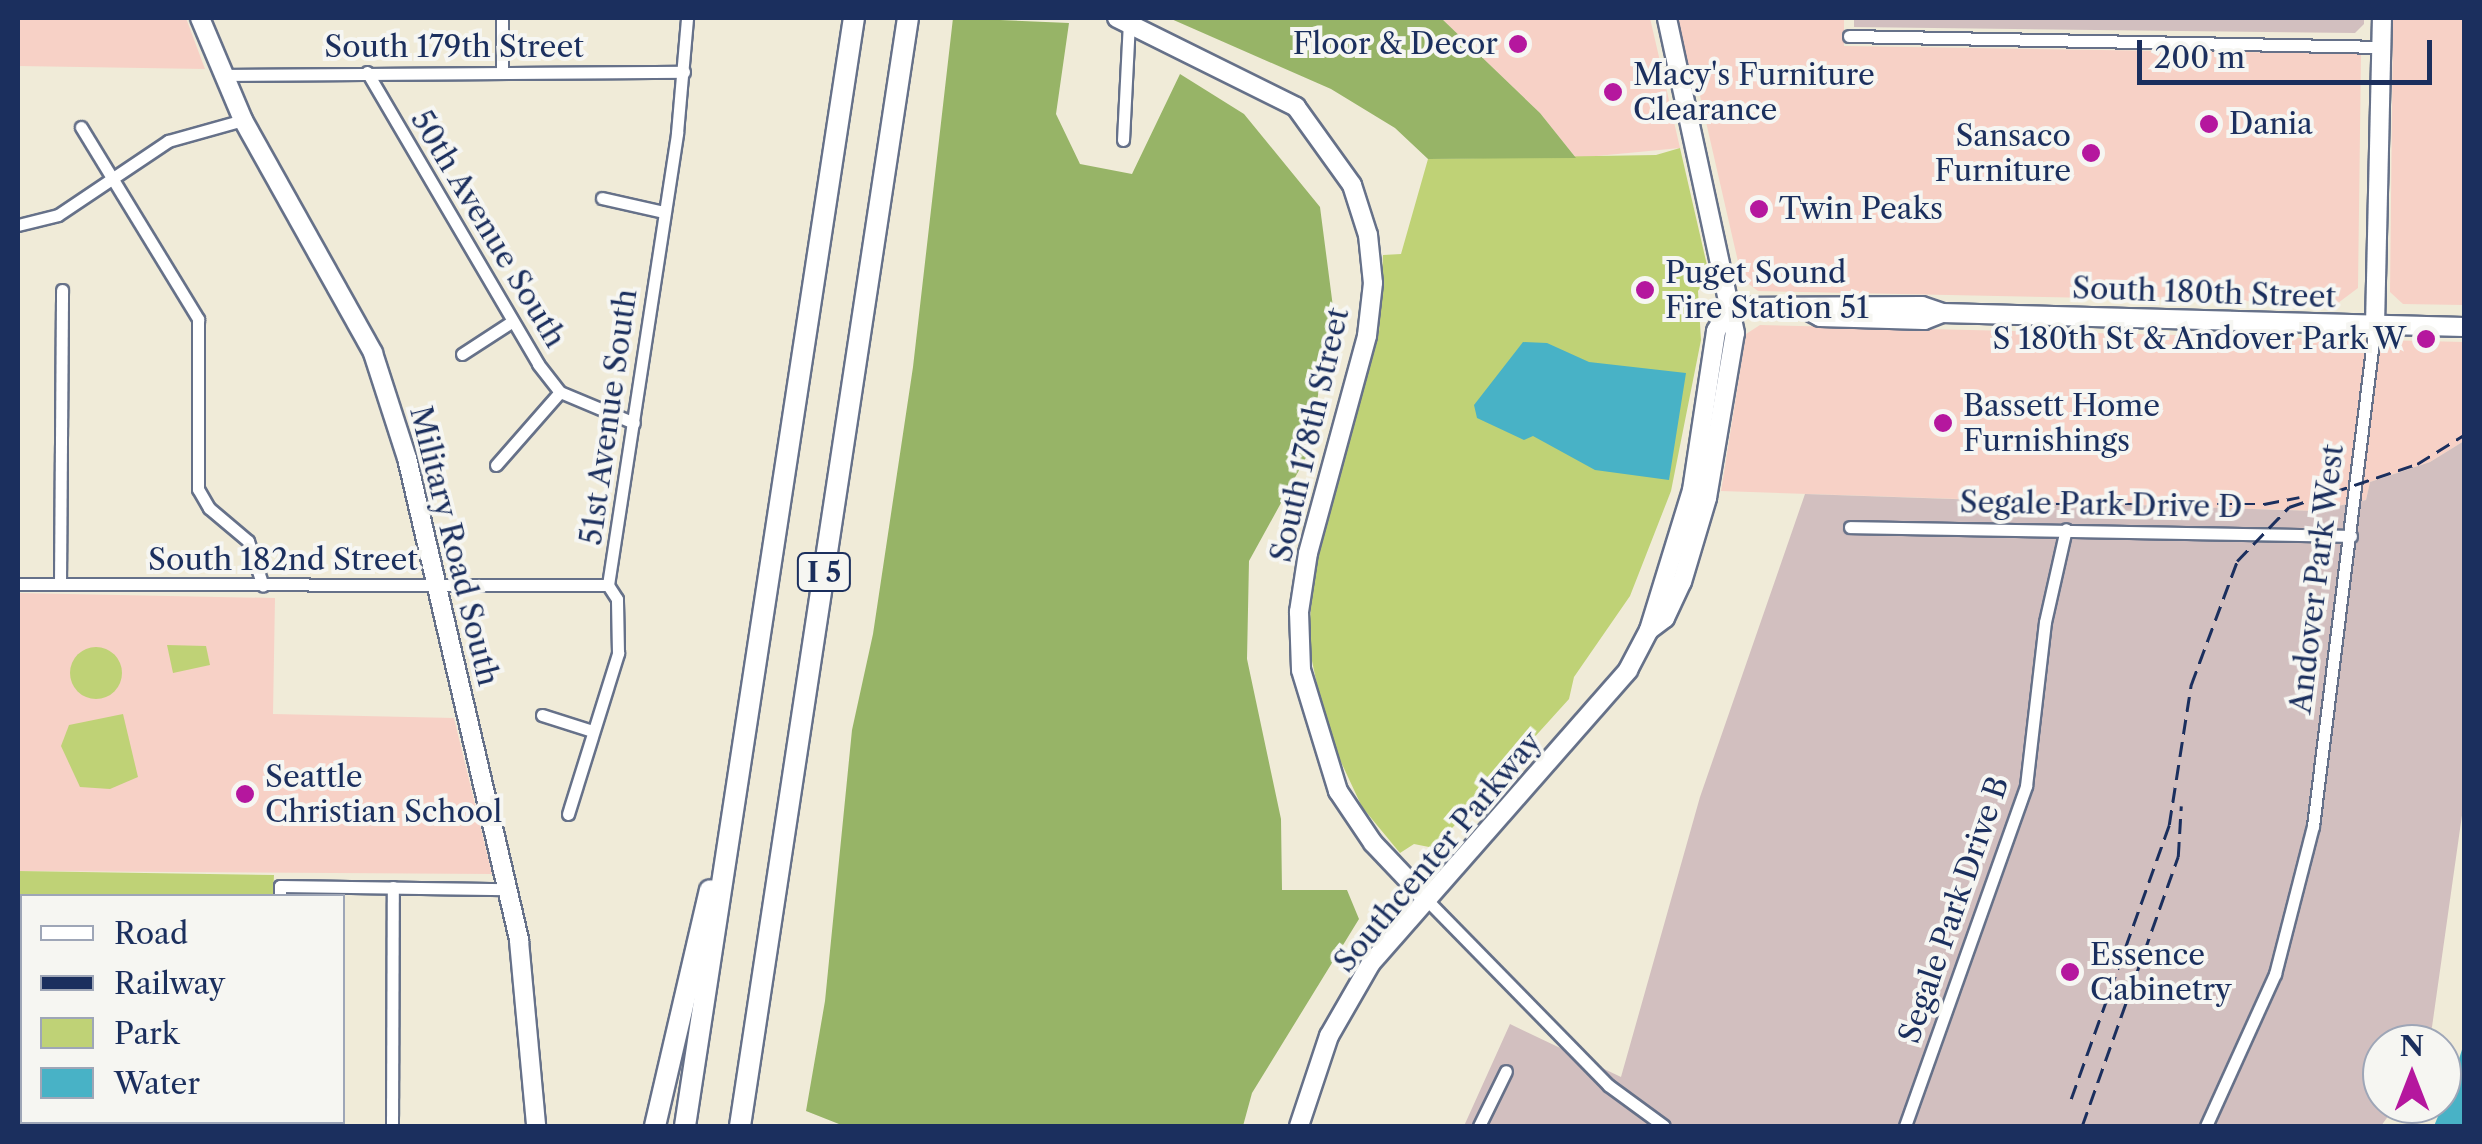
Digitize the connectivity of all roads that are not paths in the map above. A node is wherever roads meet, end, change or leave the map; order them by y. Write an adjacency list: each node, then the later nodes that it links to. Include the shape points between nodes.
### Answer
1 (200, 18): 14 (main road, Military Road South)
2 (502, 18): 11 (street)
3 (687, 18): 13 (street, 51st Avenue South)
4 (854, 18): 41 (highway, I 5)
5 (908, 18): 52 (highway, I 5)
6 (1666, 18): 23 (main road, Southcenter Parkway)
7 (2382, 18): 10 (main road, Andover Park West)
8 (1123, 20): 17 (street); 46 (main road, South 178th Street, via 1296,108 1352,185 1368,234 1369,318 1308,553 1299,612 1301,670 1338,791 1373,843)
9 (1849, 36): 10 (street)
10 (2382, 48): 25 (main road, Andover Park West)
11 (502, 71): 12 (street, South 179th Street); 13 (street, South 179th Street)
12 (367, 72): 14 (street, South 179th Street); 24 (street, 50th Avenue South)
13 (684, 72): 20 (street, 51st Avenue South)
14 (224, 75): 15 (main road, Military Road South)
15 (243, 120): 18 (street, via 168,141); 37 (main road, Military Road South, via 373,354)
16 (81, 127): 18 (street)
17 (1123, 140)
18 (116, 178): 21 (street, via 44,222); 36 (street, via 198,318 198,489 208,508 248,540)
19 (602, 198): 20 (street)
20 (664, 212): 29 (street, 51st Avenue South)
21 (18, 225)
22 (62, 290): 35 (street)
23 (1730, 307): 25 (main road, South 180th Street, via 1807,310 1820,318 1924,320 1942,313); 46 (main road, Southcenter Parkway, via 1734,333 1707,498 1666,618)
24 (511, 322): 27 (street); 28 (street, 50th Avenue South)
25 (2375, 325): 26 (main road, South 180th Street); 33 (street, Andover Park West)
26 (2464, 327)
27 (462, 354)
28 (560, 392): 29 (street, 50th Avenue South); 30 (street)
29 (634, 422): 38 (street, 51st Avenue South)
30 (496, 465)
31 (1850, 527): 32 (street, Segale Park Drive D)
32 (2066, 529): 33 (street, Segale Park Drive D); 56 (street, Segale Park Drive B, via 2046,622 2026,786)
33 (2351, 536): 57 (street, Andover Park West, via 2313,826 2274,974)
34 (18, 584): 35 (street, South 182nd Street)
35 (60, 584): 36 (street, South 182nd Street)
36 (263, 586): 37 (street, South 182nd Street)
37 (440, 586): 38 (street, South 182nd Street); 44 (main road, Military Road South)
38 (608, 586): 40 (street, 51st Avenue South, via 617,598 618,653)
39 (542, 715): 40 (street)
40 (592, 731): 42 (street, 51st Avenue South)
41 (735, 796): 50 (highway); 51 (highway, I 5)
42 (568, 814)
43 (393, 888): 44 (street); 45 (street); 48 (street)
44 (508, 889): 49 (main road, Military Road South, via 529,1014)
45 (280, 891)
46 (1427, 900): 53 (main road, Southcenter Parkway, via 1372,964 1328,1036); 55 (street, via 1608,1086)
47 (1506, 1071): 54 (street)
48 (392, 1126)
49 (536, 1126)
50 (655, 1126)
51 (685, 1126)
52 (740, 1126)
53 (1299, 1126)
54 (1479, 1126)
55 (1664, 1126)
56 (1906, 1126)
57 (2206, 1126)

